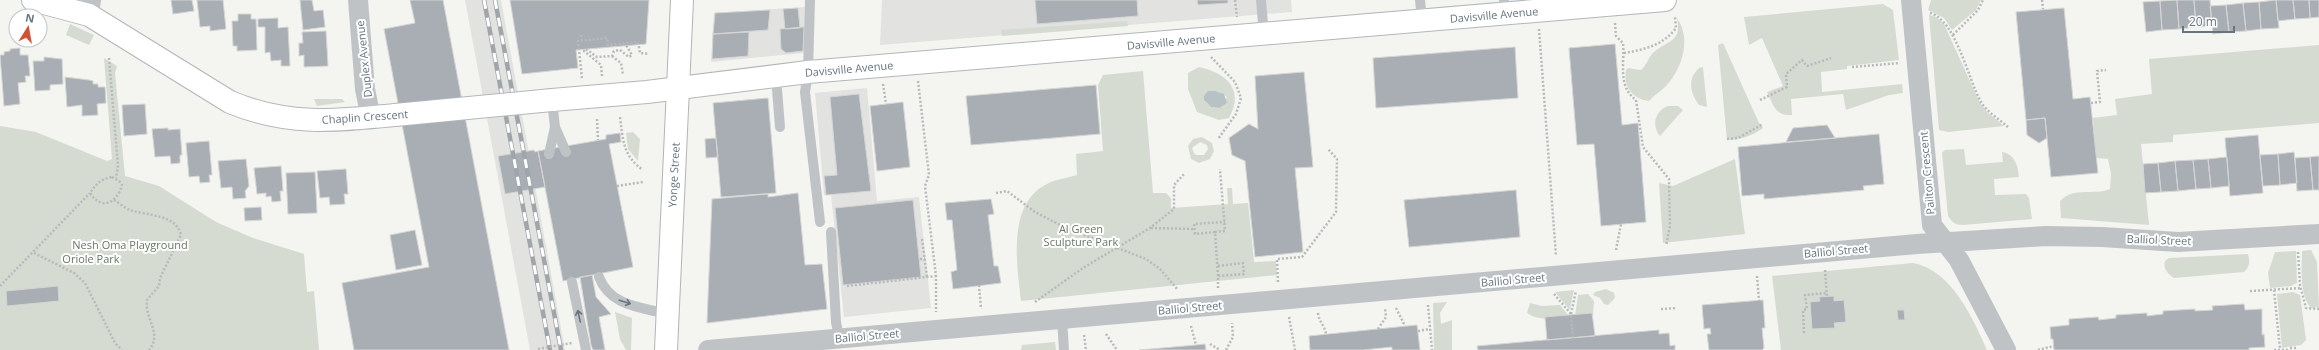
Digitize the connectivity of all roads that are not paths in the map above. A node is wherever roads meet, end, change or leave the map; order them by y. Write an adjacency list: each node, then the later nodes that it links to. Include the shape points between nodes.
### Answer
1 (33, 0): 8 (street, Chaplin Crescent)
2 (358, 0): 16 (street, Duplex Avenue, via 365,89)
3 (682, 0): 14 (street, Yonge Street)
4 (810, 0): 12 (lane)
5 (1261, 0): 11 (lane)
6 (1918, 6): 24 (street, Pailton Crescent, via 1932,225)
7 (1505, 7): 9 (street, Davisville Avenue); 10 (street, Davisville Avenue)
8 (90, 8): 16 (street, Chaplin Crescent, via 230,102 248,110 283,119 306,121)
9 (1670, 8)
10 (1421, 10): 11 (street, Davisville Avenue)
11 (1264, 35): 12 (street, Davisville Avenue)
12 (808, 72): 13 (street, Davisville Avenue); 21 (lane, via 805,92)
13 (776, 77): 14 (street, Davisville Avenue); 18 (lane)
14 (678, 88): 15 (street, Chaplin Crescent); 27 (street, Yonge Street)
15 (552, 100): 16 (street, Chaplin Crescent, bridge); 17 (lane)
16 (371, 118)
17 (555, 127): 19 (lane); 20 (lane)
18 (780, 127)
19 (566, 152)
20 (549, 154)
21 (820, 222)
22 (831, 232): 29 (lane, via 836,322)
23 (2319, 234): 24 (street, Balliol Street, via 2178,242 2046,236)
24 (1945, 242): 28 (street, Balliol Street); 34 (street, Pailton Crescent, via 1959,260)
25 (599, 276): 27 (lane, one-way to 27, via 604,288 614,299)
26 (572, 282): 30 (lane, one-way to 26)
27 (667, 314): 31 (street, Yonge Street)
28 (1062, 319): 29 (street, Balliol Street); 33 (lane)
29 (825, 344): 32 (street, Balliol Street)
30 (586, 350)
31 (666, 350)
32 (708, 350)
33 (1064, 350)
34 (2006, 350)

